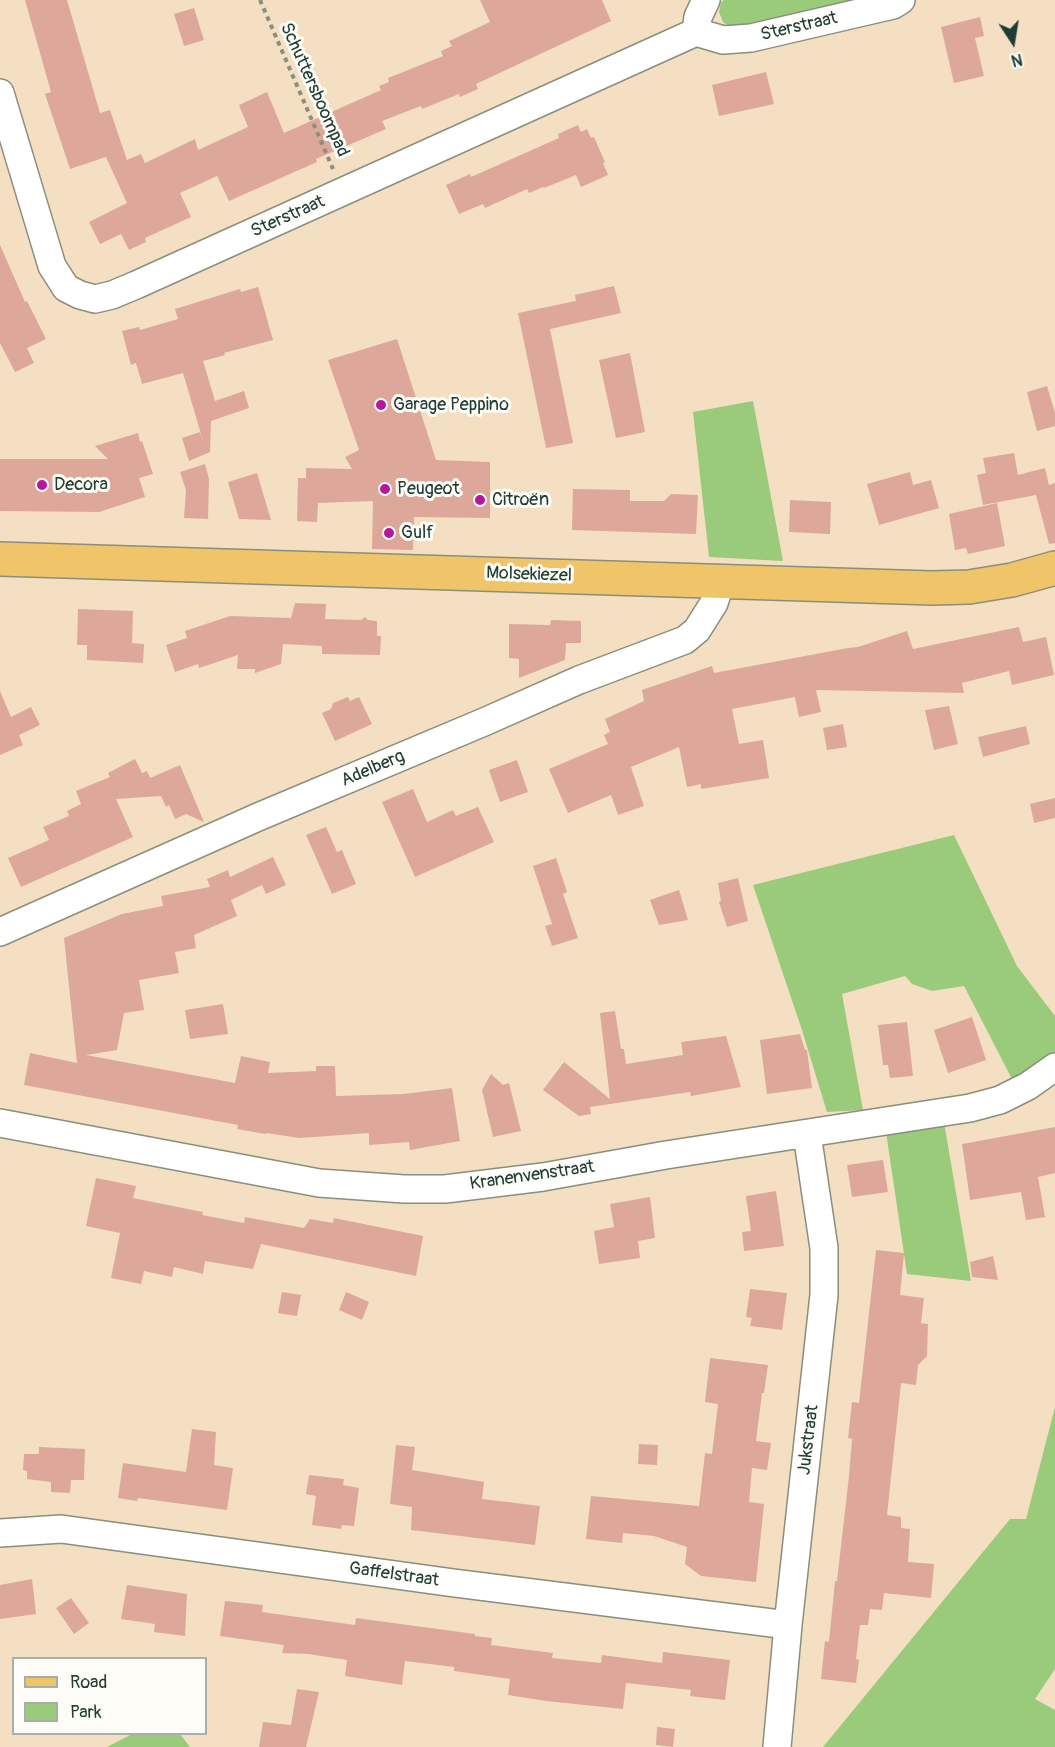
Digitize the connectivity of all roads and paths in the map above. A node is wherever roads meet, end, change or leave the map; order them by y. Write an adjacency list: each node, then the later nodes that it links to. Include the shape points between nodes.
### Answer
1 (260, 0): 6 (path, Schuttersboompad)
2 (706, 0): 4 (street)
3 (901, 0): 4 (street, Sterstraat, via 751,38 723,40)
4 (696, 32): 6 (street, Sterstraat)
5 (0, 93): 6 (street, Sterstraat, via 52,266 66,288 80,295 95,299 112,295)
6 (344, 192)
7 (0, 559): 9 (main road, Molsekiezel)
8 (1055, 568): 9 (main road, Molsekiezel, via 969,587)
9 (721, 581): 10 (street, Adelberg, via 714,603 697,630 685,640 579,680)
10 (0, 932)
11 (1055, 1067): 13 (street, Kranenvenstraat, via 999,1100 970,1108)
12 (0, 1122): 13 (street, Kranenvenstraat, via 318,1183 404,1189 444,1189 543,1177)
13 (807, 1134): 15 (street, Jukstraat, via 824,1248 824,1295)
14 (0, 1533): 15 (street, Gaffelstraat, via 61,1529)
15 (788, 1625): 16 (street, Jukstraat)
16 (777, 1747)

